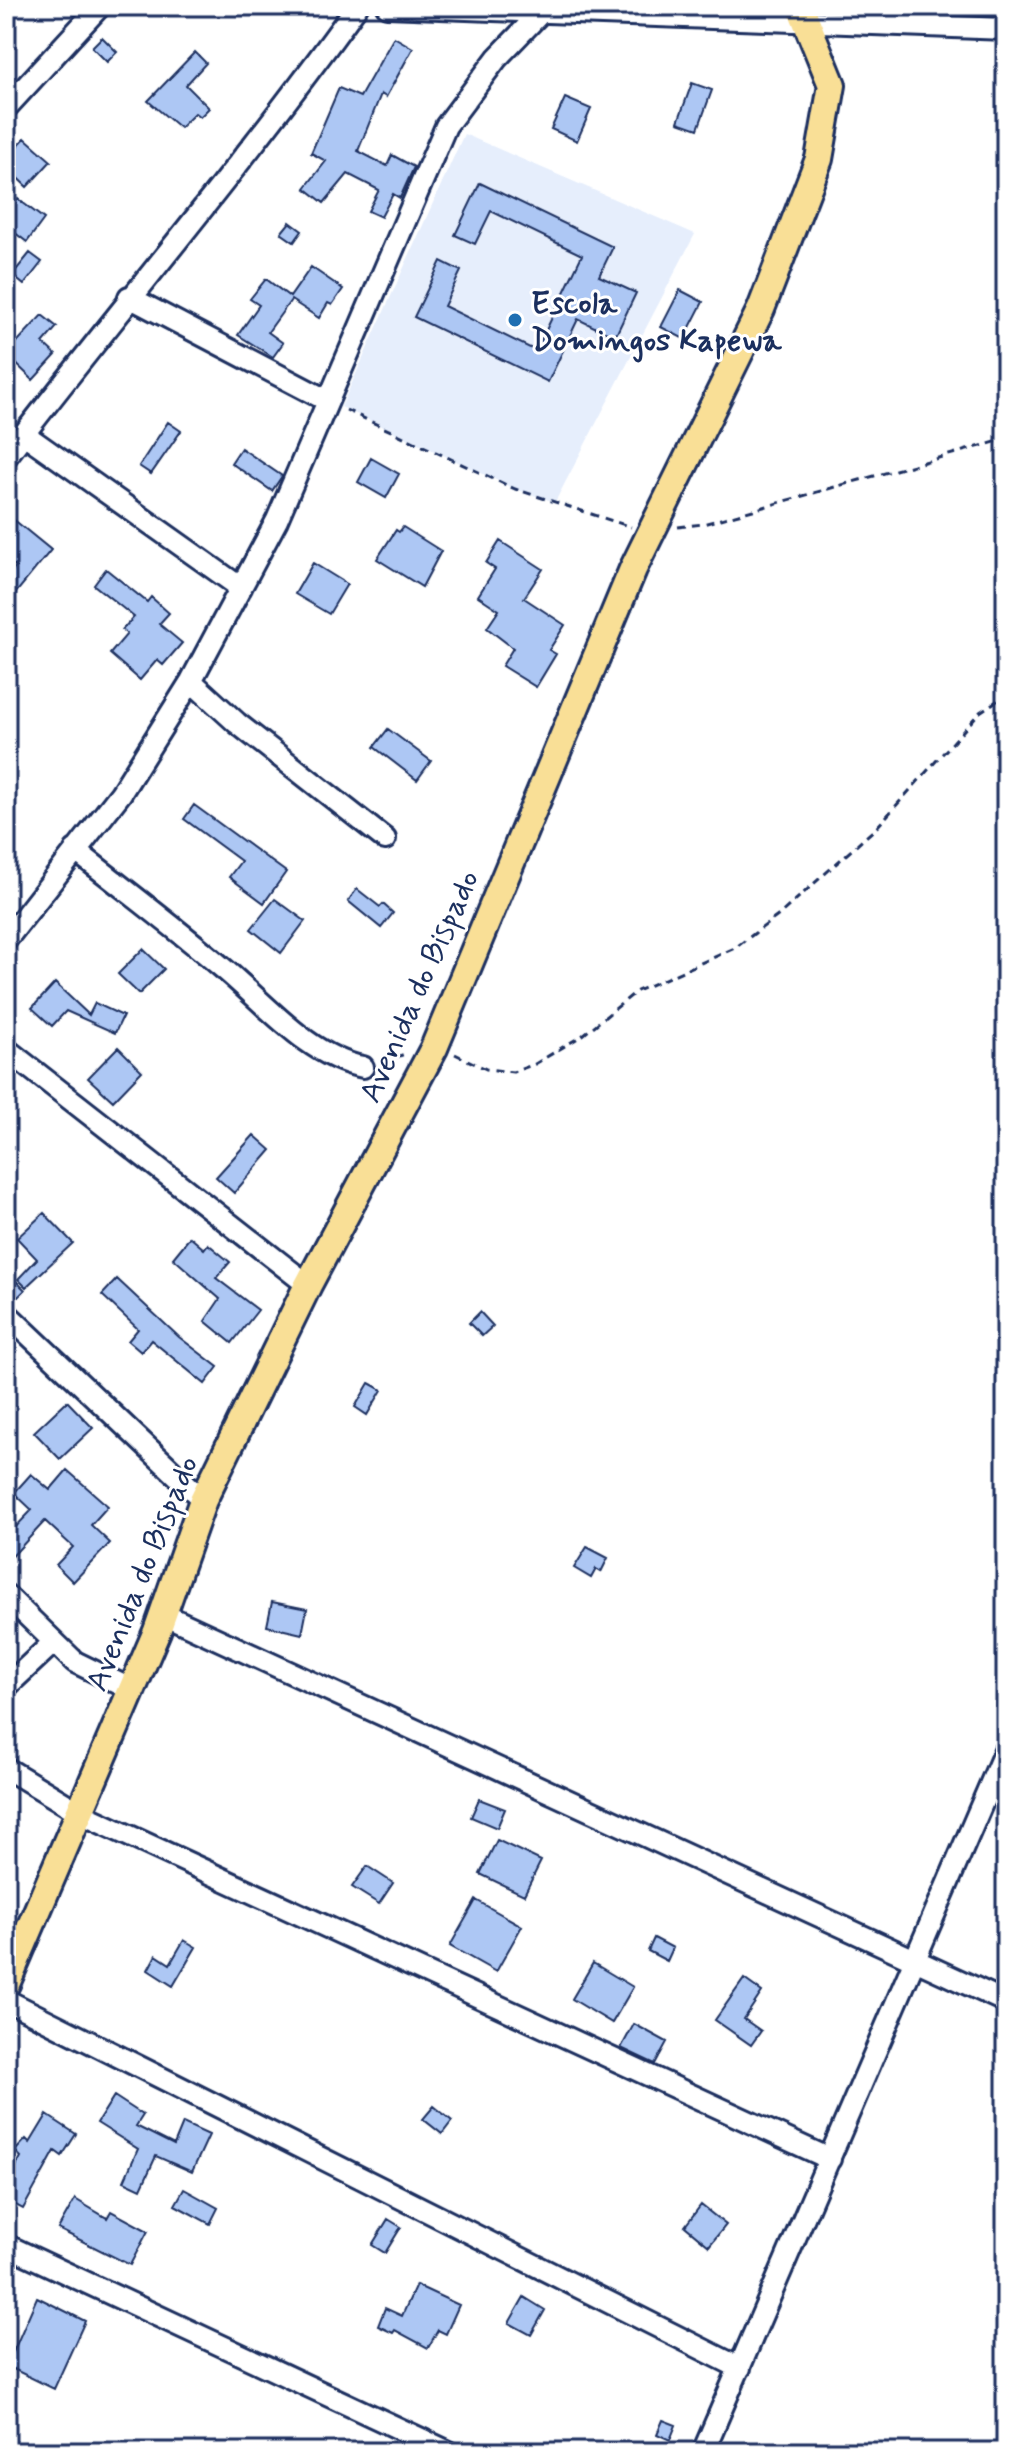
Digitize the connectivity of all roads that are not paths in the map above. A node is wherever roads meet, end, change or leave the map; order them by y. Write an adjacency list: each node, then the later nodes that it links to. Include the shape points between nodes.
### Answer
1 (100, 6): 7 (street)
2 (357, 6): 8 (street, via 240,164)
3 (387, 6): 4 (street)
4 (542, 9): 5 (street); 9 (street, via 446,126)
5 (804, 14): 6 (street); 19 (main road, Avenida do Bispado, via 832,85 819,159 761,309 633,569 434,1048)
6 (1006, 29)
7 (6, 108)
8 (129, 297): 9 (street); 10 (street)
9 (328, 401): 12 (street)
10 (24, 434): 11 (street); 12 (street)
11 (6, 457)
12 (241, 588): 13 (street)
13 (191, 681): 14 (street); 15 (street, via 121,793)
14 (385, 839)
15 (75, 850): 16 (street); 18 (street, via 301,1036 342,1063)
16 (6, 940)
17 (6, 1049): 19 (street)
18 (363, 1067)
19 (308, 1285): 21 (main road, Avenida do Bispado)
20 (6, 1313): 21 (street)
21 (203, 1500): 23 (main road, Avenida do Bispado)
22 (6, 1595): 24 (street)
23 (163, 1614): 26 (main road, Avenida do Bispado); 30 (street)
24 (54, 1642): 25 (street); 26 (street, via 75,1662)
25 (6, 1687)
26 (132, 1690): 29 (main road, Avenida do Bispado)
27 (1006, 1748): 30 (street)
28 (6, 1768): 29 (street)
29 (82, 1814): 31 (main road, Avenida do Bispado); 34 (street)
30 (915, 1961): 33 (street); 34 (street)
31 (6, 1984)
32 (6, 2000): 36 (street)
33 (1006, 2002)
34 (830, 2159): 36 (street)
35 (6, 2245): 37 (street)
36 (740, 2368): 38 (street)
37 (449, 2452)
38 (703, 2452)

